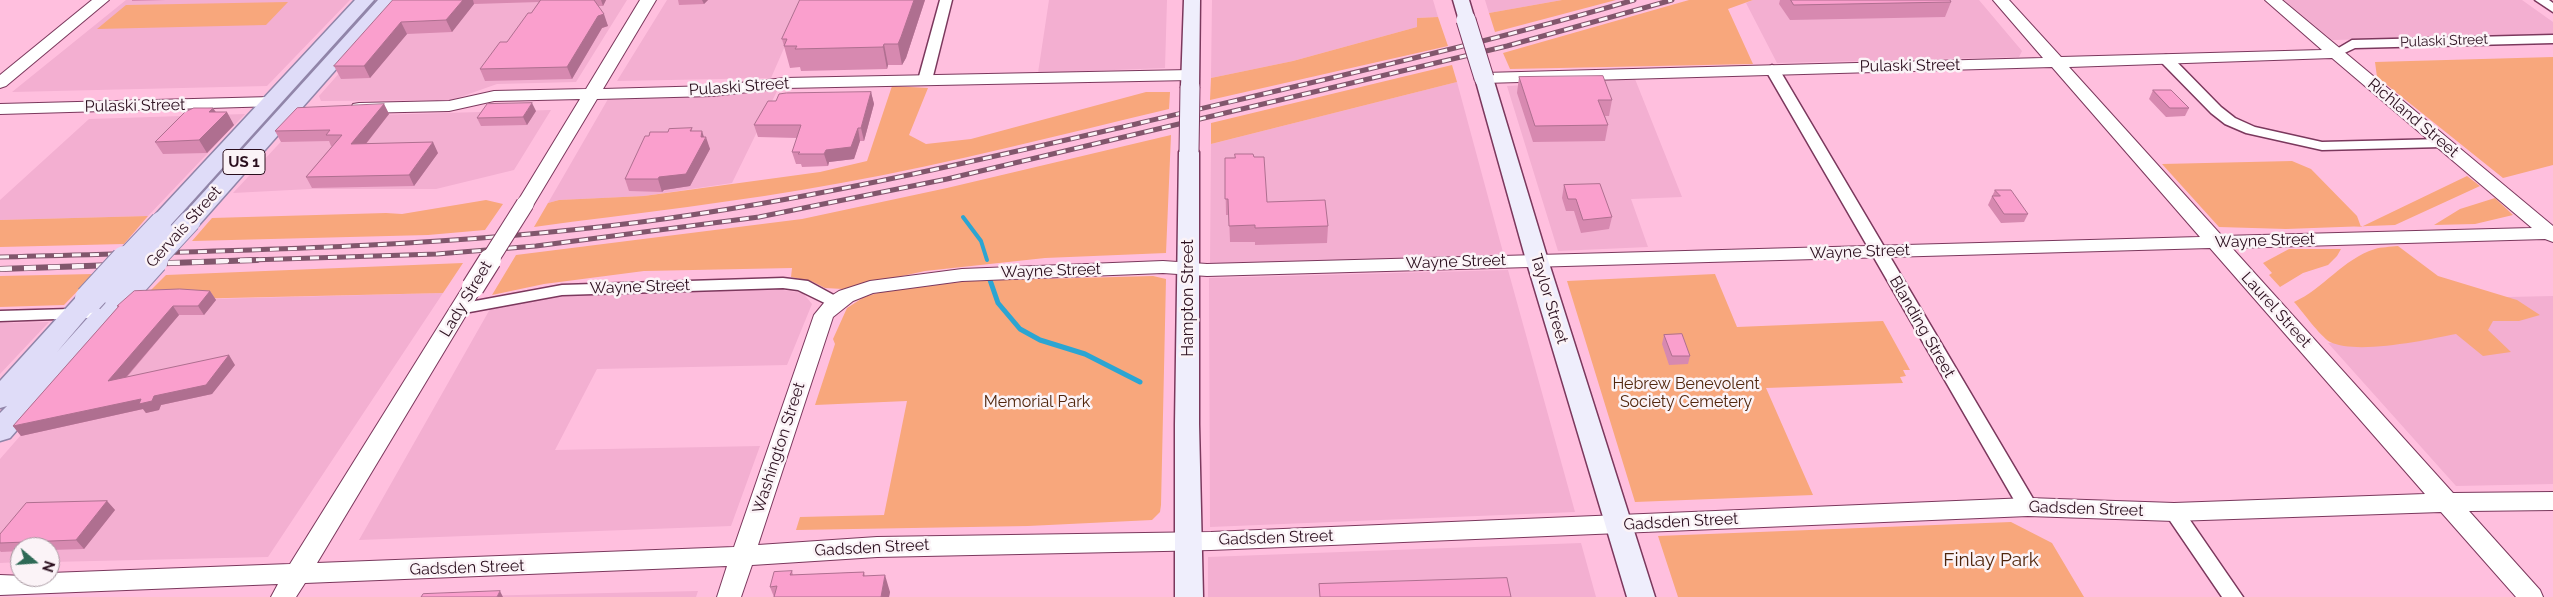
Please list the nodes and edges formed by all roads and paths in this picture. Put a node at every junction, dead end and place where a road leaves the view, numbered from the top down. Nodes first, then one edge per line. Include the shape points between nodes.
1 (101, 0) edge
2 (365, 0) edge
3 (388, 0) edge
4 (648, 0) edge
5 (946, 0) edge
6 (1192, 0) edge
7 (1461, 0) edge
8 (2001, 0) edge
9 (2273, 0) edge
10 (2541, 0) edge
11 (2553, 8) edge
12 (2553, 39) edge
13 (2553, 49) edge
14 (2336, 53) junction
15 (2166, 59) junction
16 (2055, 63) junction
17 (1772, 69) junction
18 (1484, 78) junction
19 (925, 80) junction
20 (1190, 81) junction
21 (0, 83) edge
22 (591, 94) junction
23 (289, 107) junction
24 (0, 109) edge
25 (346, 109) edge
26 (2442, 143) junction
27 (2552, 234) edge
28 (2215, 242) junction
29 (1878, 251) junction
30 (1537, 260) junction
31 (1188, 270) junction
32 (835, 303) junction
33 (97, 306) junction
34 (459, 310) junction
35 (0, 316) edge
36 (0, 398) edge
37 (0, 431) edge
38 (2553, 501) edge
39 (2446, 502) junction
40 (2028, 507) junction
41 (2174, 512) junction
42 (1619, 525) junction
43 (1188, 542) junction
44 (742, 556) junction
45 (297, 574) junction
46 (0, 585) edge
47 (283, 597) edge
48 (730, 597) edge
49 (1189, 597) edge
50 (1640, 597) edge
51 (2233, 597) edge
52 (2531, 597) edge

1 - 21 street
2 - 23 main road, Gervais Street
3 - 23 main road, Gervais Street / US 1
4 - 22 street, Lady Street
5 - 19 street
6 - 20 main road, Hampton Street
7 - 18 main road, Taylor Street, bridge
8 - 16 street, Laurel Street
9 - 14 street, Richland Street
10 - 11 street
12 - 14 street, Pulaski Street via 2352,44
13 - 14 street, Pulaski Street
14 - 15 street, Pulaski Street
14 - 26 street, Richland Street
15 - 16 street, Pulaski Street
15 - 26 street via 2223,116 2251,130 2322,146
16 - 17 street, Pulaski Street
16 - 28 street, Laurel Street
17 - 18 street, Pulaski Street
17 - 29 street, Blanding Street
18 - 30 main road, Taylor Street
19 - 20 street, Pulaski Street
19 - 22 street, Pulaski Street via 785,83 712,91
20 - 31 main road, Hampton Street, bridge
22 - 25 street, Pulaski Street via 494,96 449,106
22 - 34 street, Lady Street, bridge
23 - 24 street, Pulaski Street
23 - 33 main road, Gervais Street / US 1, bridge via 190,221
23 - 33 main road, Gervais Street, bridge via 160,222
26 - 27 street, Richland Street
27 - 28 street, Wayne Street
28 - 29 street, Wayne Street
28 - 39 street, Laurel Street
29 - 30 street, Wayne Street
29 - 40 street, Blanding Street
30 - 31 street, Wayne Street
30 - 42 main road, Taylor Street
31 - 32 street, Wayne Street via 1163,267 971,275 870,287
31 - 43 main road, Hampton Street
32 - 34 street, Wayne Street via 802,285 783,282 562,290
32 - 44 street, Washington Street via 824,315
33 - 35 street
33 - 36 main road, Gervais Street
33 - 37 main road, Gervais Street
34 - 45 street, Lady Street
38 - 39 street, Gadsden Street
39 - 41 street, Gadsden Street
39 - 52 street, Laurel Street
40 - 41 street, Gadsden Street
40 - 42 street, Gadsden Street
41 - 51 street
42 - 43 street, Gadsden Street
42 - 50 main road, Taylor Street
43 - 44 street, Gadsden Street via 930,545
43 - 49 main road, Hampton Street
44 - 45 street, Gadsden Street
44 - 48 street, Washington Street
45 - 46 street, Gadsden Street
45 - 47 street, Lady Street

